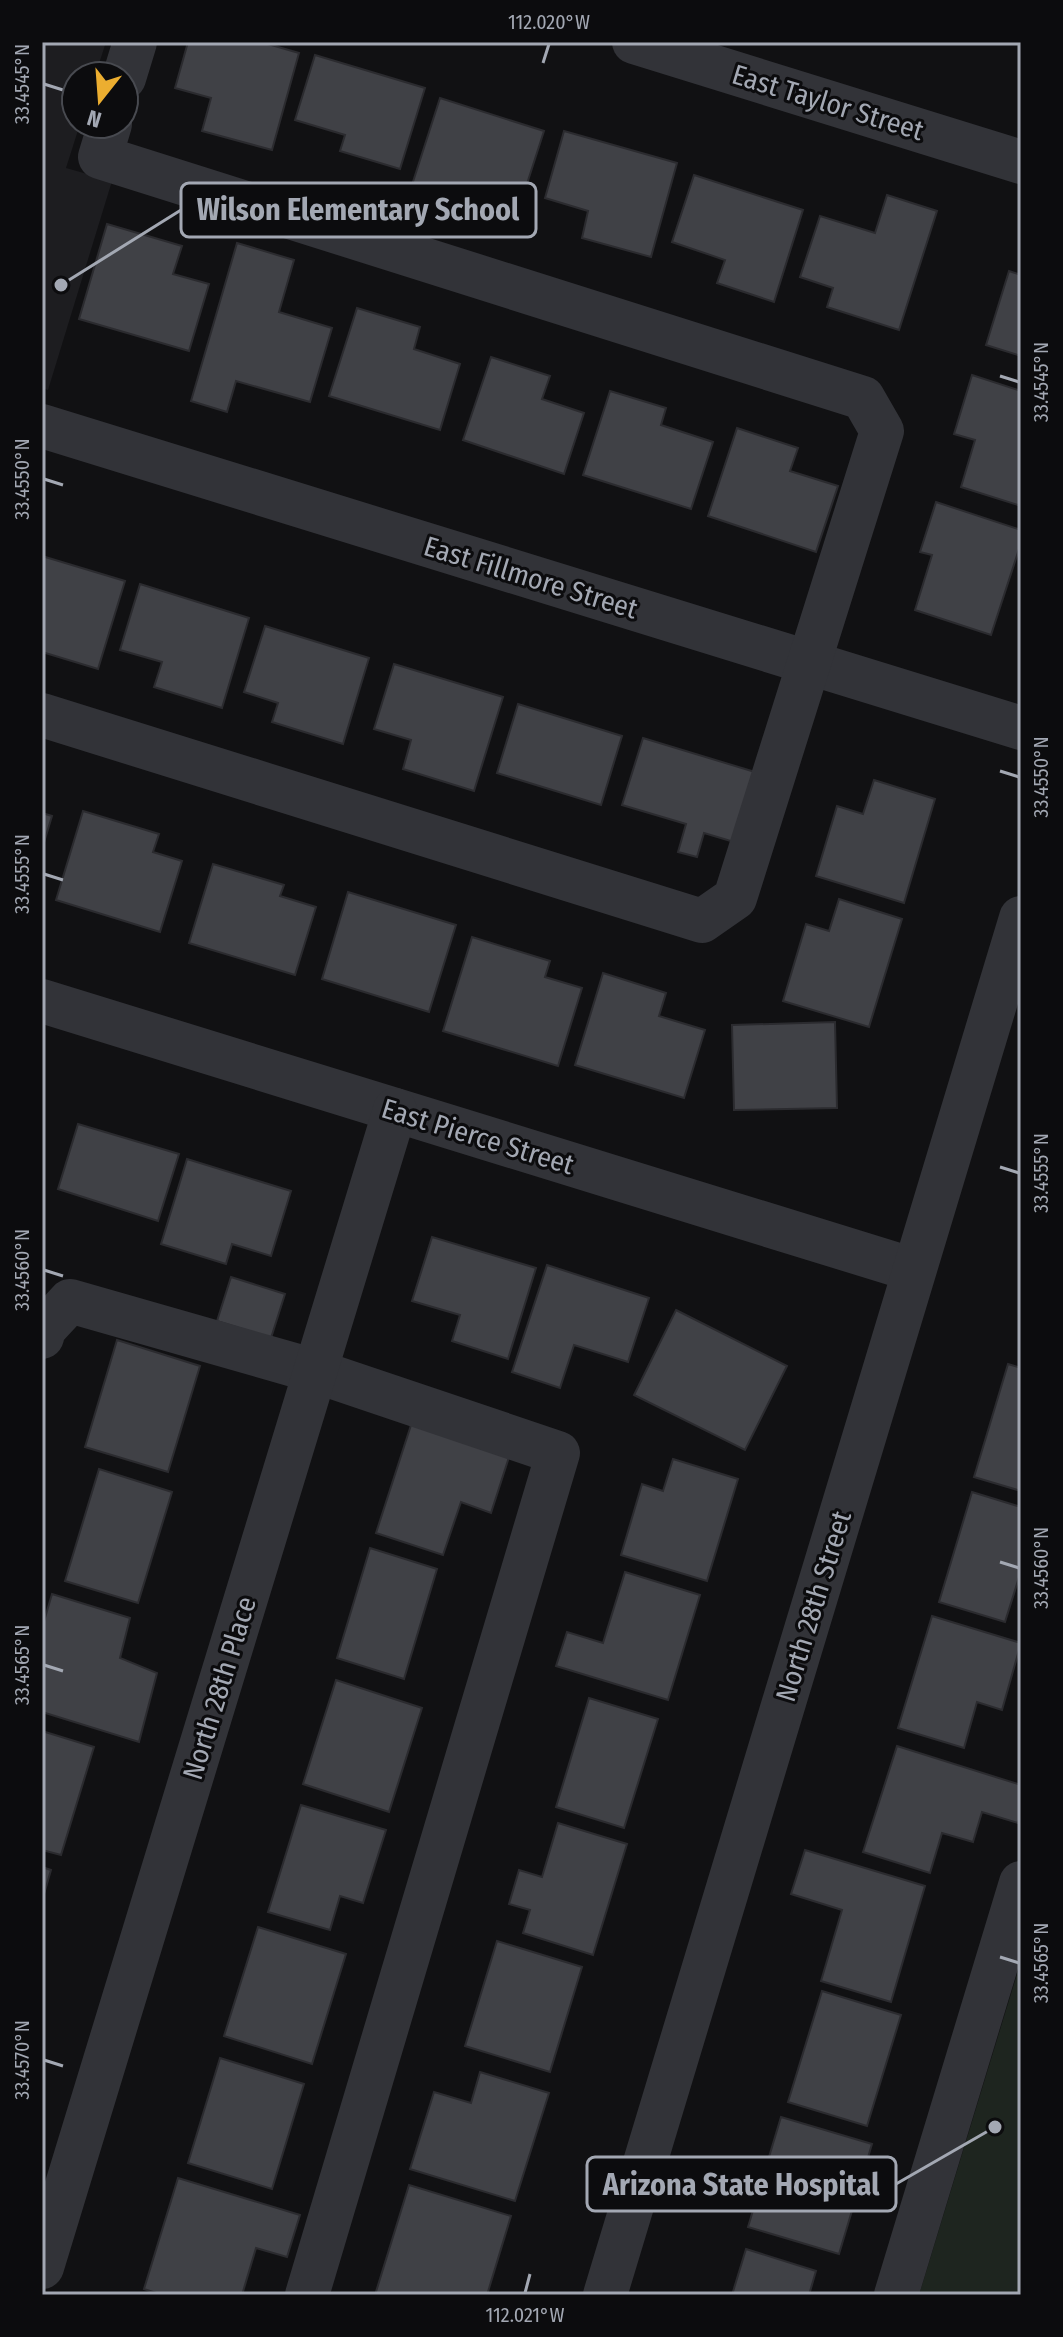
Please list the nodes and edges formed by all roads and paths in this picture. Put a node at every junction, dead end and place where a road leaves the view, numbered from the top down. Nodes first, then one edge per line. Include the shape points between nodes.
1 (634, 42) edge
2 (105, 140) edge
3 (1021, 162) edge
4 (42, 426) edge
5 (809, 662) junction
6 (42, 715) edge
7 (1021, 728) edge
8 (1021, 918) edge
9 (42, 1001) edge
10 (395, 1110) junction
11 (914, 1270) junction
12 (42, 1337) edge
13 (315, 1371) junction
14 (1021, 1883) edge
15 (42, 2267) edge
16 (307, 2295) edge
17 (605, 2295) edge
18 (896, 2295) edge

1 - 3 street, East Taylor Street
2 - 5 street via 100,157 863,398 882,431
4 - 5 street, East Fillmore Street
5 - 6 street via 735,898 702,921
5 - 7 street, East Fillmore Street
8 - 11 street, North 28th Street
9 - 10 street, East Pierce Street
10 - 11 street, East Pierce Street
10 - 13 street, North 28th Place
11 - 17 street, North 28th Street
12 - 13 street via 70,1301
13 - 15 street, North 28th Place
13 - 16 street via 558,1453
14 - 18 street

